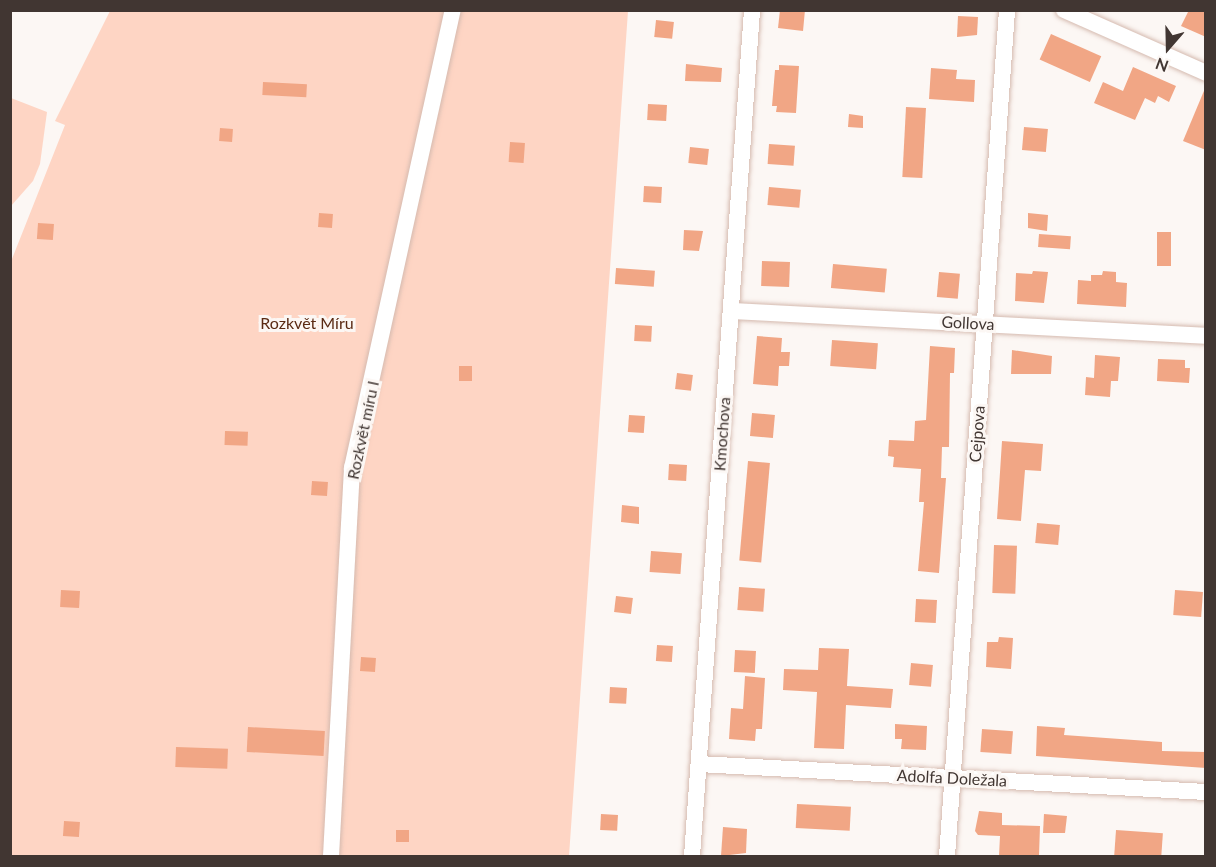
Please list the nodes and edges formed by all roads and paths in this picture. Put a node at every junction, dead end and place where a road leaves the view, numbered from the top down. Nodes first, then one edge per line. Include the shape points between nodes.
1 (453, 10) edge
2 (752, 10) edge
3 (1006, 10) edge
4 (1064, 10) edge
5 (1206, 74) edge
6 (731, 311) junction
7 (984, 324) junction
8 (1206, 336) edge
9 (699, 764) junction
10 (952, 778) junction
11 (1206, 792) edge
12 (331, 856) edge
13 (692, 856) edge
14 (946, 856) edge

1 - 12 street, Rozkvět míru I via 352,468
2 - 6 street, Kmochova
3 - 7 street, Cejpova
4 - 5 street
6 - 7 street, Gollova
6 - 9 street, Kmochova
7 - 8 street, Gollova
7 - 10 street, Cejpova
9 - 10 street, Adolfa Doležala
9 - 13 street, Kmochova
10 - 11 street, Adolfa Doležala
10 - 14 street, Cejpova

